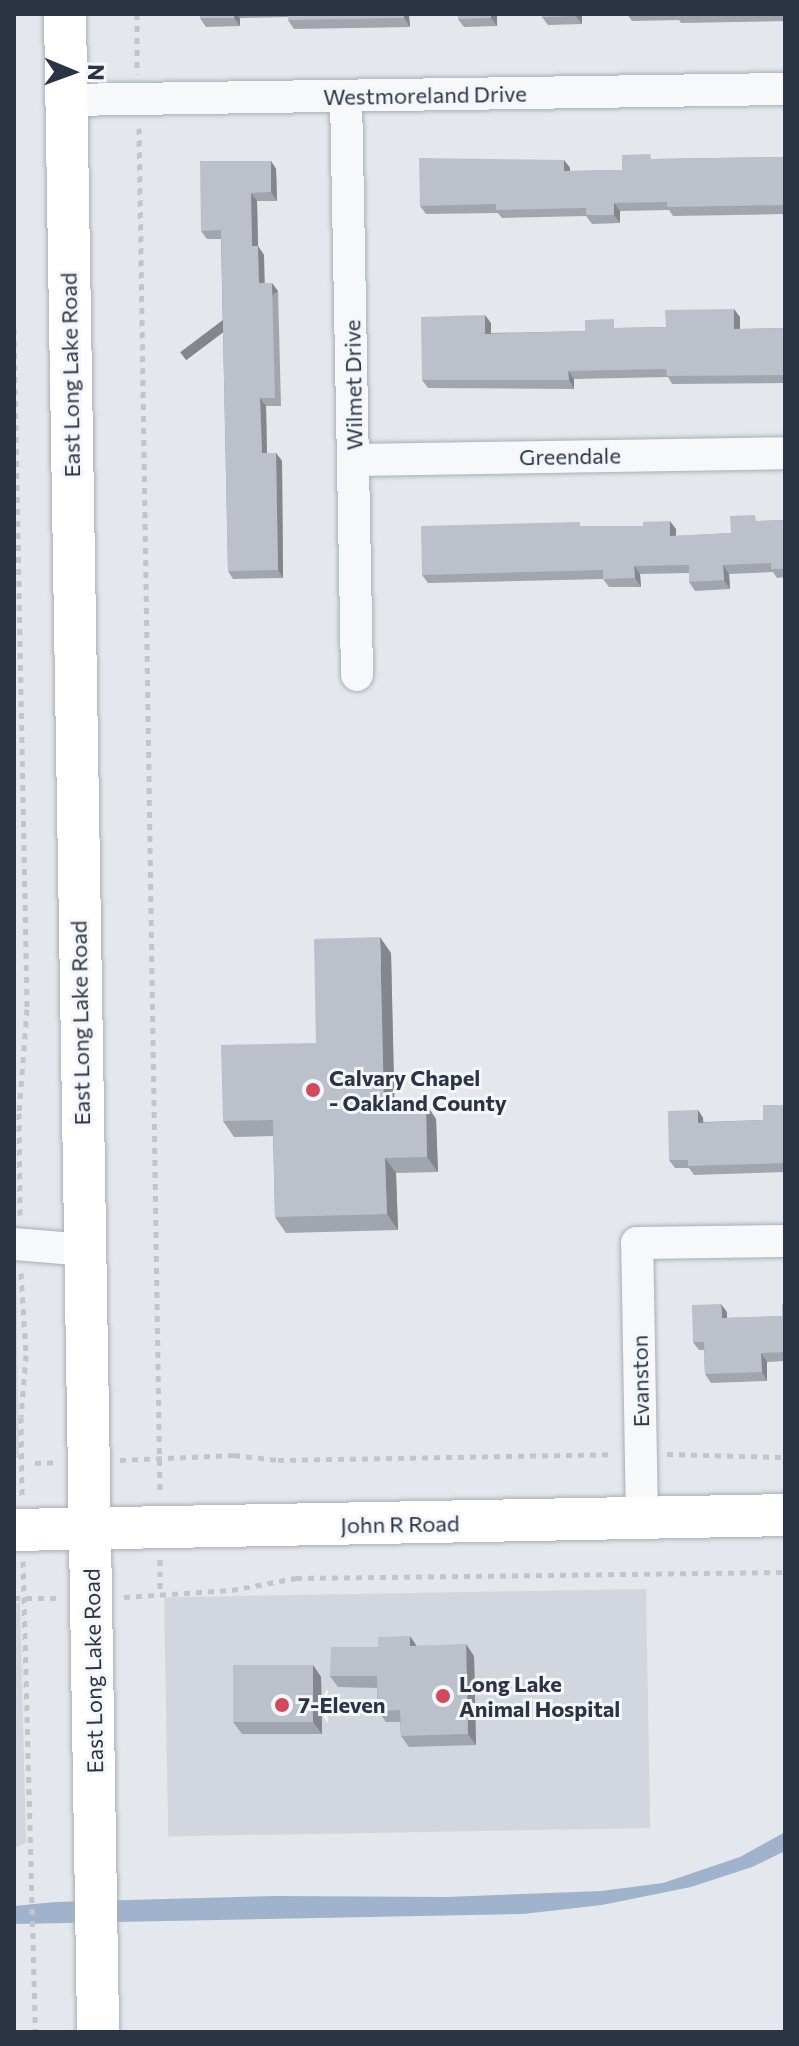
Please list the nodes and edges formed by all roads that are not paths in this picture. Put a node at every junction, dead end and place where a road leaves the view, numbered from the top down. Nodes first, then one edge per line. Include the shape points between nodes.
1 (65, 14) edge
2 (785, 89) edge
3 (346, 96) junction
4 (66, 100) junction
5 (785, 453) edge
6 (355, 460) junction
7 (357, 675) dead end
8 (18, 1241) edge
9 (785, 1241) edge
10 (85, 1250) junction
11 (785, 1515) edge
12 (642, 1520) junction
13 (91, 1529) junction
14 (14, 1530) edge
15 (98, 2032) edge

1 - 4 main road, East Long Lake Road
2 - 3 street, Westmoreland Drive
3 - 4 street, Westmoreland Drive
3 - 6 street, Wilmet Drive
4 - 10 main road, East Long Lake Road
5 - 6 street, Greendale
6 - 7 street, Wilmet Drive
8 - 10 street
9 - 12 street, Evanston via 637,1243
10 - 13 main road, East Long Lake Road
11 - 12 main road, John R Road
12 - 13 main road, John R Road
13 - 14 main road, John R Road
13 - 15 main road, East Long Lake Road

